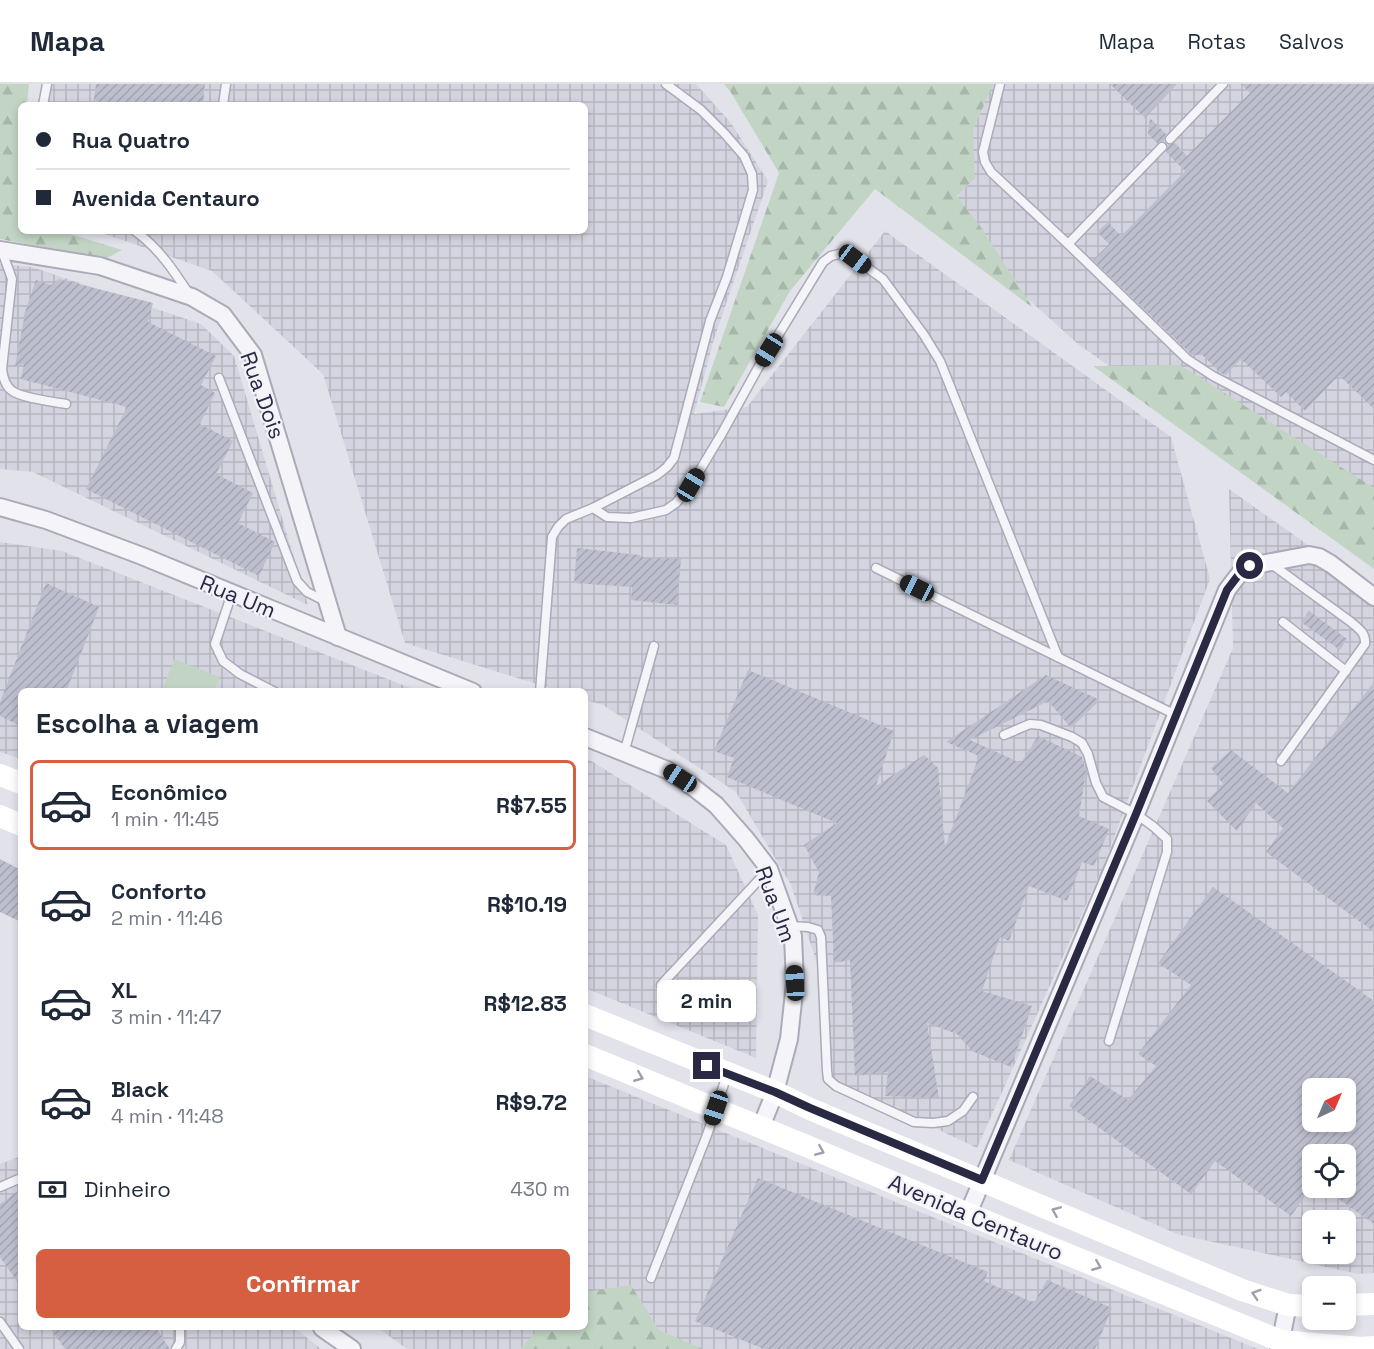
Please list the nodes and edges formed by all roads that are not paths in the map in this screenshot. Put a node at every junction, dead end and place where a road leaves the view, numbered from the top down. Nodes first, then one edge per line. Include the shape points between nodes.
1 (47, 84) edge
2 (226, 84) edge
3 (666, 84) edge
4 (1000, 84) edge
5 (1223, 84) edge
6 (44, 102) edge
7 (223, 102) edge
8 (1170, 139) dead end
9 (1162, 147) dead end
10 (139, 234) edge
11 (1068, 244) junction
12 (1, 250) edge
13 (192, 297) junction
14 (219, 378) dead end
15 (66, 404) dead end
16 (1374, 460) edge
17 (0, 507) edge
18 (593, 508) junction
19 (1270, 562) junction
20 (876, 568) dead end
21 (232, 593) junction
22 (1374, 597) edge
23 (328, 603) junction
24 (1283, 622) dead end
25 (338, 637) junction
26 (654, 646) dead end
27 (1058, 657) junction
28 (1346, 671) junction
29 (267, 688) edge
30 (463, 688) edge
31 (540, 688) edge
32 (1176, 715) junction
33 (1004, 735) dead end
34 (588, 738) edge
35 (624, 753) junction
36 (1281, 761) dead end
37 (0, 775) edge
38 (18, 782) edge
39 (1136, 814) junction
40 (0, 816) edge
41 (18, 824) edge
42 (769, 869) junction
43 (789, 926) junction
44 (662, 985) dead end
45 (588, 1016) edge
46 (1109, 1041) dead end
47 (588, 1056) edge
48 (728, 1074) junction
49 (775, 1092) junction
50 (973, 1097) dead end
51 (716, 1108) junction
52 (761, 1128) junction
53 (18, 1179) edge
54 (982, 1180) junction
55 (0, 1187) edge
56 (968, 1214) junction
57 (651, 1278) dead end
58 (1374, 1304) edge
59 (1288, 1305) junction
60 (1356, 1305) edge
61 (1302, 1306) edge
62 (0, 1322) edge
63 (180, 1330) edge
64 (325, 1330) edge
65 (1280, 1345) edge
66 (1374, 1347) edge
67 (19, 1349) edge
68 (176, 1349) edge
69 (352, 1349) edge

1 - 6 lane
2 - 7 lane
3 - 18 lane via 701,110 744,156 752,174 753,190 710,321 674,458 657,475
4 - 11 lane via 983,152 985,162
5 - 8 lane
9 - 11 lane
10 - 13 lane via 170,265
11 - 16 lane via 1187,359
12 - 13 street, Rua Dois via 100,266
12 - 15 lane via 12,279 2,369 4,382 12,392
13 - 23 street, Rua Dois via 223,315 254,355
14 - 23 lane via 297,581
17 - 21 street, Rua Um via 46,520
18 - 27 lane via 607,517 631,518 666,510 676,503 691,485 823,262 843,253 883,279 940,361
18 - 31 lane via 566,519 552,537
19 - 22 street via 1309,555 1319,557
19 - 28 lane via 1364,633 1365,644
19 - 32 street via 1250,566 1227,590
20 - 27 lane
21 - 25 street, Rua Um
21 - 29 lane via 215,644 223,661
23 - 25 street, Rua Dois
24 - 28 lane
25 - 30 street, Rua Um
26 - 35 lane
27 - 32 lane
28 - 36 lane
32 - 39 street
33 - 39 lane via 1030,724 1072,737 1082,743 1088,754 1103,797
34 - 35 street, Rua Um
35 - 42 street, Rua Um via 667,770 716,805
37 - 38 street
39 - 46 lane via 1167,839 1167,852
39 - 54 street
40 - 41 street
42 - 43 street, Rua Um
42 - 44 lane
43 - 49 street, Rua Um via 795,983 789,1039
43 - 50 lane via 818,930 821,937 828,1079 914,1122 948,1121 963,1111
45 - 48 street, Avenida Centauro
47 -> 51 street, Avenida Centauro
48 - 49 street, Avenida Centauro
48 - 51 lane
49 - 52 street, Rua Um
49 - 54 street, Avenida Centauro
51 - 52 street, Avenida Centauro
51 - 57 lane
52 -> 56 street, Avenida Centauro
53 - 55 lane
54 - 56 street
59 -> 54 street, Avenida Centauro via 1242,1290
56 -> 65 street, Avenida Centauro
58 - 60 street
59 - 61 street, Avenida Centauro
59 - 65 street
62 - 67 lane
63 - 68 lane
64 - 69 street
65 - 66 street, Avenida Centauro

